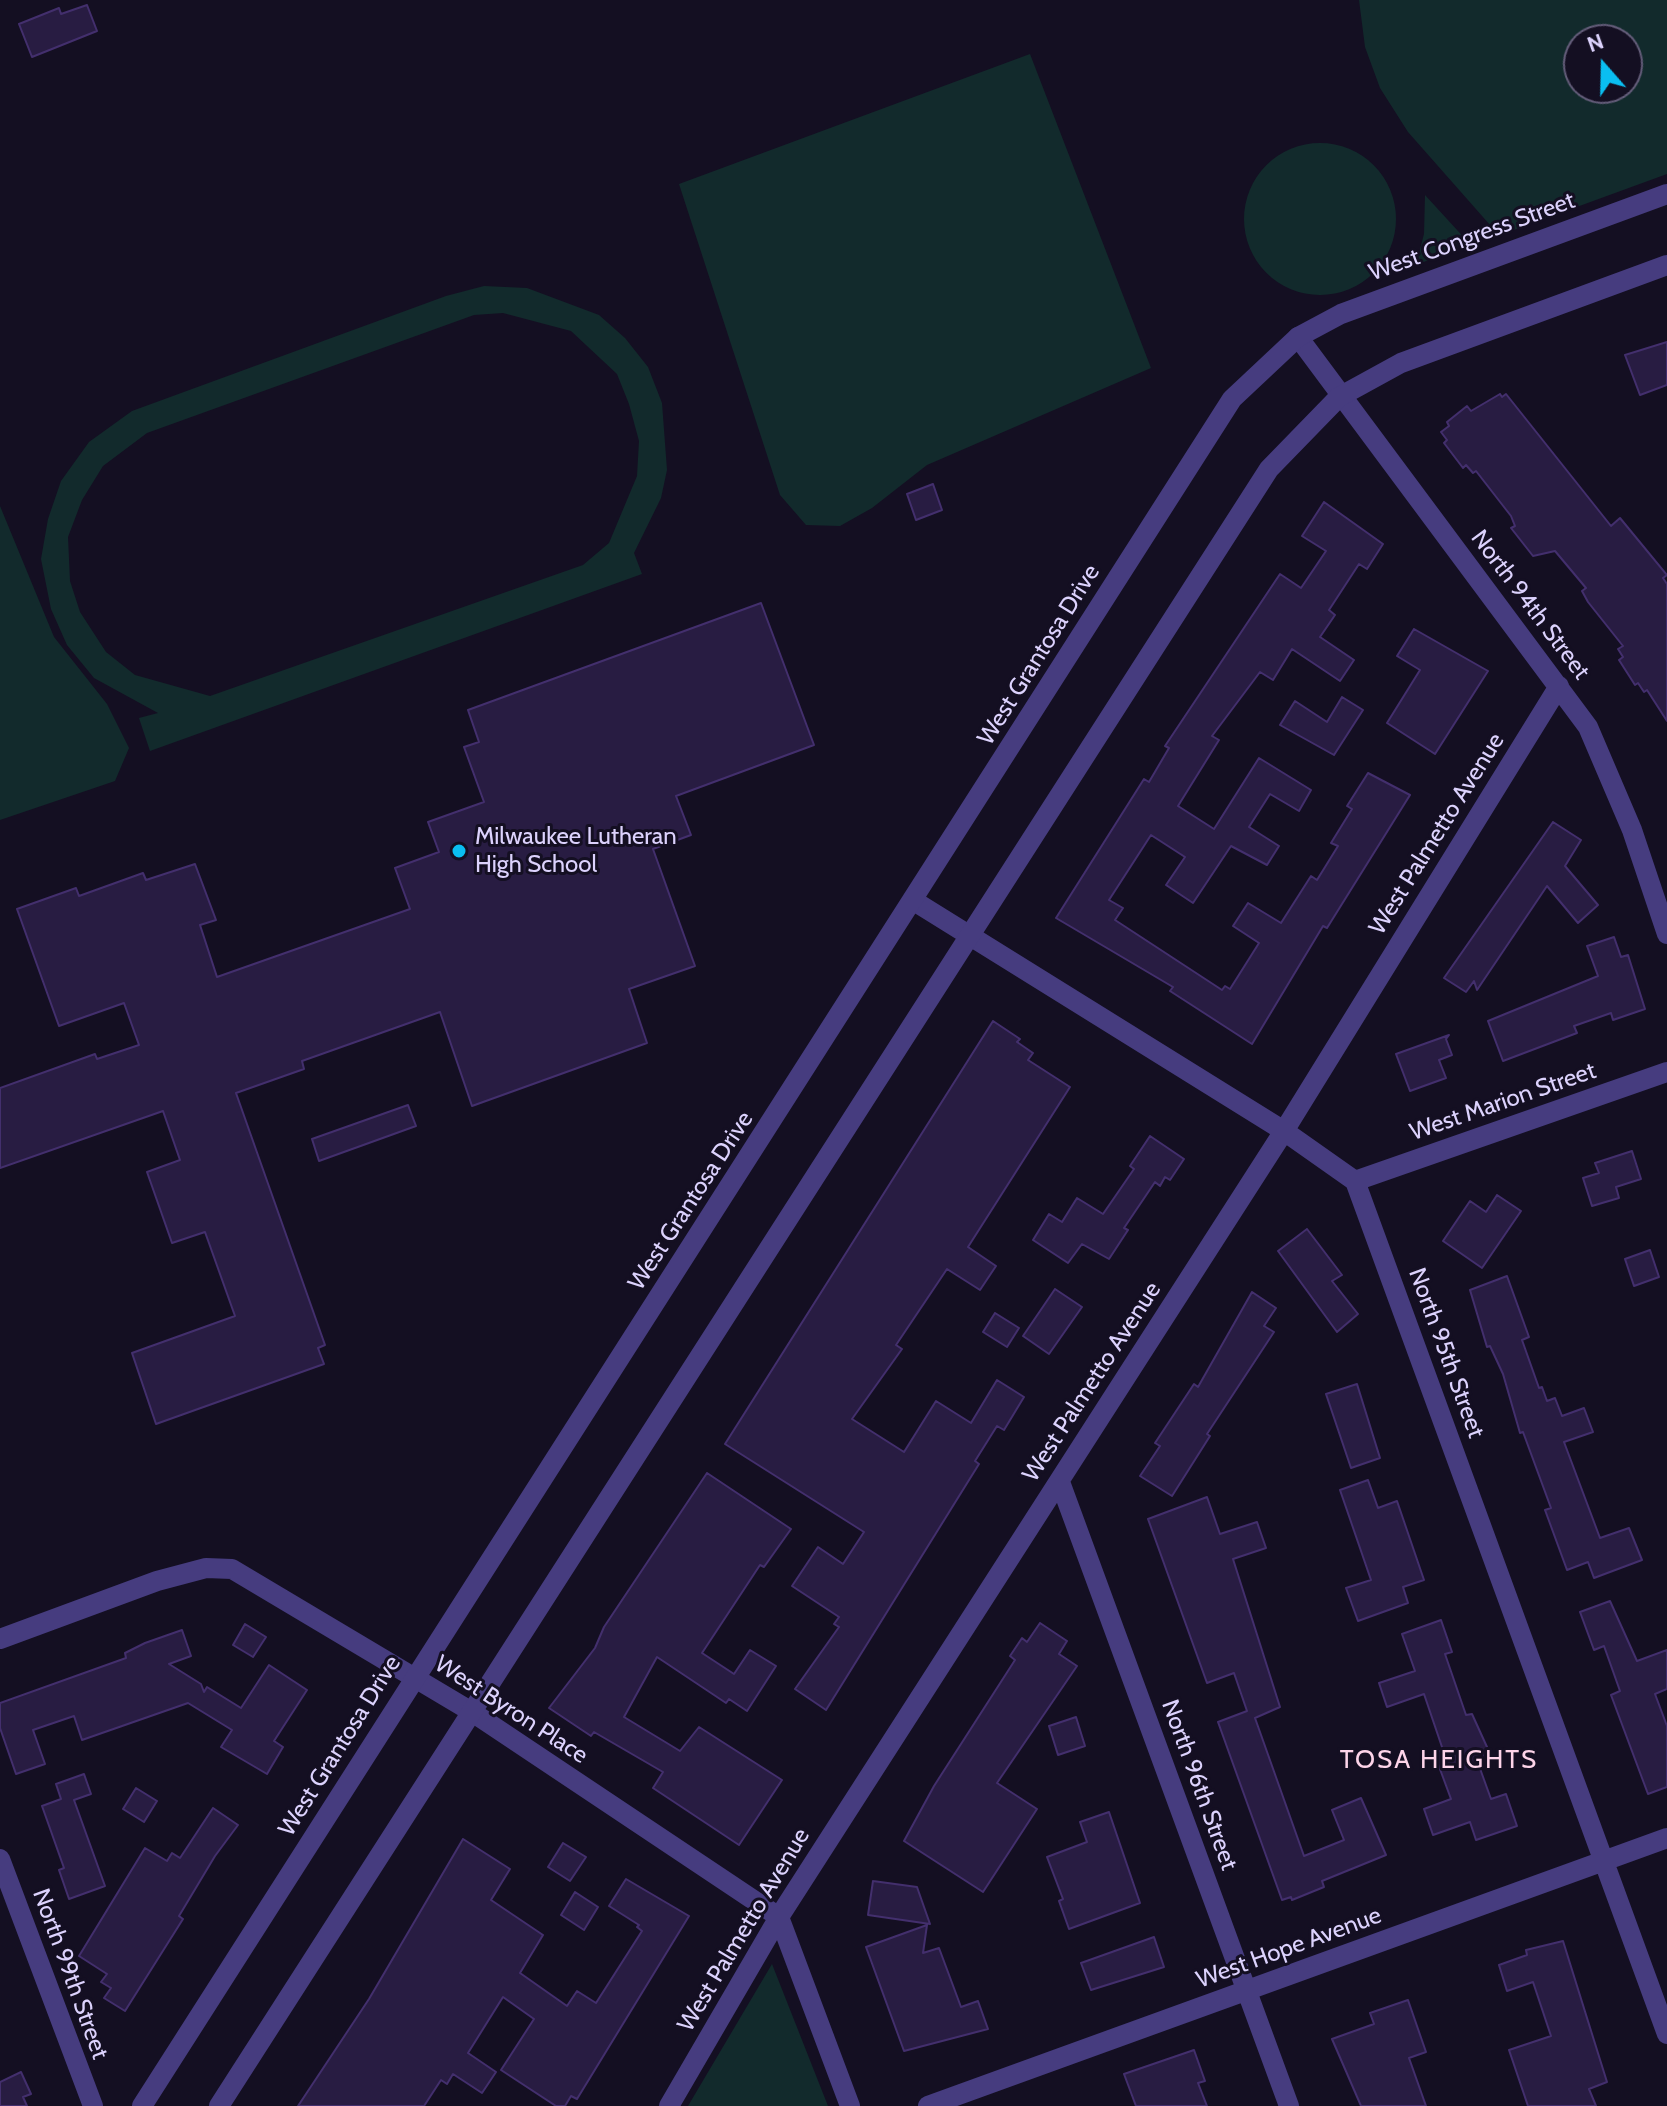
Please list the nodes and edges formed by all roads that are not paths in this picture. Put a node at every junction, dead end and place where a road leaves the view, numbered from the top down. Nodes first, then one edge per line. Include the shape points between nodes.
1 (1667, 194) edge
2 (1667, 265) edge
3 (1298, 337) junction
4 (1339, 397) junction
5 (1559, 686) junction
6 (914, 901) junction
7 (1667, 934) edge
8 (970, 937) junction
9 (1667, 1072) edge
10 (1284, 1131) junction
11 (1355, 1181) junction
12 (1060, 1482) junction
13 (0, 1639) edge
14 (414, 1678) junction
15 (472, 1712) junction
16 (1667, 1838) edge
17 (0, 1859) edge
18 (1605, 1861) junction
19 (779, 1917) junction
20 (1247, 1991) junction
21 (1667, 2034) edge
22 (93, 2106) edge
23 (142, 2106) edge
24 (219, 2106) edge
25 (669, 2106) edge
26 (850, 2106) edge
27 (928, 2106) edge
28 (1289, 2106) edge

1 - 3 street, West Congress Street via 1382,296
2 - 4 street via 1401,363
3 - 4 street, North 94th Street
3 - 6 street, West Grantosa Drive via 1232,399
4 - 5 street, North 94th Street
4 - 8 street via 1269,469
5 - 7 street, North 94th Street via 1588,727 1632,830
5 - 10 street, West Palmetto Avenue
6 - 8 street
6 - 14 street, West Grantosa Drive
8 - 10 street
8 - 15 street
9 - 11 street, West Marion Street
10 - 11 street
10 - 12 street, West Palmetto Avenue
11 - 18 street, North 95th Street
12 - 19 street, West Palmetto Avenue
12 - 20 street, North 96th Street
13 - 14 street, West Byron Place via 157,1581 206,1568 232,1569
14 - 15 street, West Byron Place
14 - 23 street, West Grantosa Drive
15 - 19 street, West Byron Place
15 - 24 street
16 - 18 street, West Hope Avenue
17 - 22 street, North 99th Street
18 - 20 street, West Hope Avenue
18 - 21 street, North 95th Street
19 - 25 street, West Palmetto Avenue
19 - 26 street
20 - 27 street, West Hope Avenue
20 - 28 street, North 96th Street

